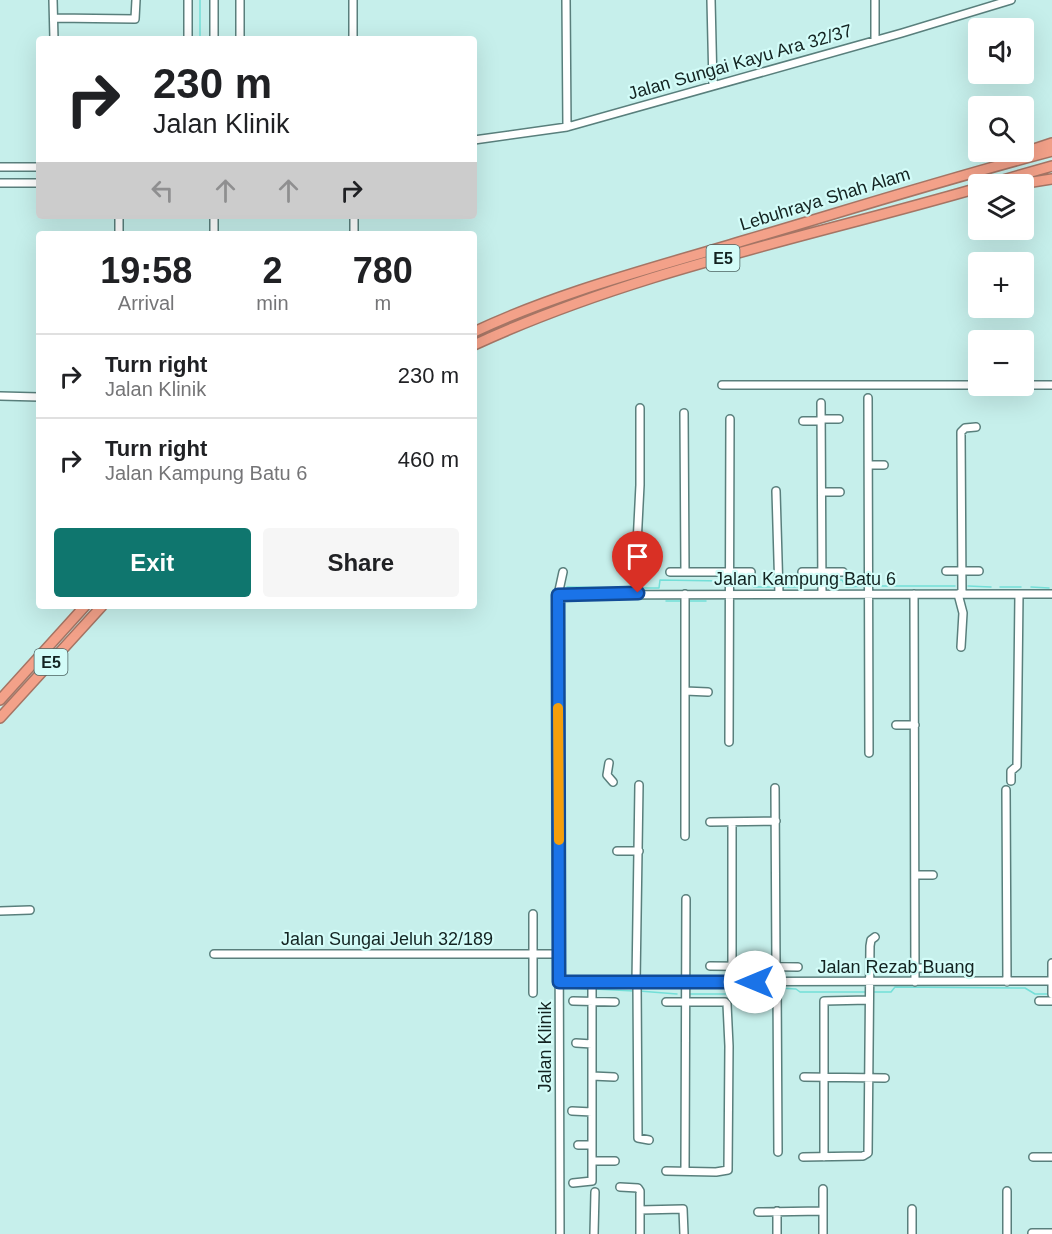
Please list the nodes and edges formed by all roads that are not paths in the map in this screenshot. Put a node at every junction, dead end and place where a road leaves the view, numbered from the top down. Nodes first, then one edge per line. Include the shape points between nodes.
1 (53, 0) edge
2 (136, 0) edge
3 (188, 0) edge
4 (214, 0) edge
5 (240, 0) edge
6 (353, 0) edge
7 (566, 0) edge
8 (711, 0) edge
9 (875, 0) edge
10 (1011, 0) edge
11 (54, 18) junction
12 (54, 36) edge
13 (188, 36) edge
14 (214, 36) edge
15 (240, 36) edge
16 (353, 36) edge
17 (875, 40) junction
18 (713, 85) junction
19 (567, 127) junction
20 (477, 141) edge
21 (1052, 143) edge
22 (1052, 151) edge
23 (1052, 166) edge
24 (0, 167) edge
25 (36, 168) edge
26 (1024, 174) edge
27 (952, 177) junction
28 (1052, 179) edge
29 (1034, 182) edge
30 (0, 183) edge
31 (36, 183) edge
32 (968, 192) edge
33 (477, 331) edge
34 (477, 344) edge
35 (722, 385) dead end
36 (968, 385) edge
37 (1034, 385) edge
38 (1052, 385) edge
39 (0, 396) edge
40 (36, 397) edge
41 (868, 398) dead end
42 (821, 403) dead end
43 (640, 408) dead end
44 (684, 412) dead end
45 (730, 419) dead end
46 (839, 419) dead end
47 (821, 420) junction
48 (803, 421) dead end
49 (976, 427) dead end
50 (869, 465) junction
51 (884, 465) dead end
52 (776, 491) dead end
53 (822, 492) junction
54 (840, 492) dead end
55 (946, 571) dead end
56 (962, 571) junction
57 (979, 571) dead end
58 (563, 572) dead end
59 (670, 572) dead end
60 (685, 572) junction
61 (751, 572) dead end
62 (802, 572) dead end
63 (843, 572) dead end
64 (731, 573) junction
65 (822, 583) junction
66 (868, 590) junction
67 (638, 593) junction
68 (779, 594) junction
69 (914, 594) junction
70 (960, 594) junction
71 (1019, 594) junction
72 (1052, 594) edge
73 (558, 595) junction
74 (730, 595) junction
75 (685, 598) junction
76 (83, 609) edge
77 (99, 609) edge
78 (961, 647) dead end
79 (685, 691) junction
80 (708, 692) dead end
81 (0, 700) edge
82 (0, 718) edge
83 (896, 725) dead end
84 (915, 725) junction
85 (729, 742) dead end
86 (869, 753) dead end
87 (609, 763) dead end
88 (1011, 781) dead end
89 (613, 782) dead end
90 (639, 785) dead end
91 (776, 788) dead end
92 (1006, 790) dead end
93 (776, 821) junction
94 (710, 822) dead end
95 (732, 822) junction
96 (685, 836) dead end
97 (639, 850) junction
98 (617, 851) dead end
99 (915, 875) junction
100 (933, 875) dead end
101 (686, 899) dead end
102 (30, 910) dead end
103 (0, 911) edge
104 (533, 914) dead end
105 (875, 937) dead end
106 (214, 954) dead end
107 (533, 954) junction
108 (559, 954) junction
109 (1052, 963) edge
110 (710, 966) dead end
111 (732, 967) junction
112 (776, 967) junction
113 (798, 967) dead end
114 (915, 968) junction
115 (933, 968) dead end
116 (559, 982) junction
117 (684, 982) junction
118 (732, 982) junction
119 (915, 982) junction
120 (1007, 982) junction
121 (637, 986) junction
122 (1052, 987) edge
123 (777, 988) junction
124 (593, 992) junction
125 (869, 992) junction
126 (532, 993) dead end
127 (573, 1001) dead end
128 (1039, 1001) dead end
129 (1052, 1001) edge
130 (615, 1002) dead end
131 (666, 1002) dead end
132 (685, 1002) junction
133 (576, 1043) dead end
134 (592, 1044) junction
135 (592, 1076) junction
136 (614, 1077) dead end
137 (804, 1077) dead end
138 (824, 1078) junction
139 (868, 1078) junction
140 (885, 1078) dead end
141 (572, 1111) dead end
142 (592, 1112) junction
143 (649, 1140) dead end
144 (578, 1145) dead end
145 (592, 1145) junction
146 (778, 1152) dead end
147 (803, 1157) dead end
148 (824, 1157) junction
149 (1033, 1157) dead end
150 (1052, 1157) edge
151 (592, 1161) junction
152 (615, 1161) dead end
153 (666, 1171) dead end
154 (685, 1171) junction
155 (573, 1183) dead end
156 (620, 1187) dead end
157 (823, 1188) dead end
158 (1007, 1191) dead end
159 (595, 1192) dead end
160 (912, 1209) dead end
161 (640, 1210) junction
162 (823, 1211) junction
163 (758, 1212) dead end
164 (777, 1212) junction
165 (1032, 1233) edge
166 (1052, 1233) edge
167 (560, 1234) edge
168 (594, 1234) edge
169 (640, 1234) edge
170 (684, 1234) edge
171 (777, 1234) edge
172 (823, 1234) edge
173 (912, 1234) edge
174 (1007, 1234) edge

1 - 11 street
2 - 11 street via 135,19
3 - 13 street
4 - 14 street
5 - 15 street
6 - 16 street
7 - 19 street
8 - 18 street
9 - 17 street
10 - 17 street, Jalan Sungai Kayu Ara 32/37
11 - 12 street
17 - 18 street, Jalan Sungai Kayu Ara 32/37
18 - 19 street, Jalan Sungai Kayu Ara 32/37
19 - 20 street, Jalan Sungai Kayu Ara 32/37
21 - 27 highway
22 - 27 highway, Lebuhraya Shah Alam / E5
23 - 26 highway
24 - 25 street
27 - 33 highway, Lebuhraya Shah Alam / E5 via 583,288
28 - 29 highway
30 - 31 street
32 - 34 highway, Lebuhraya Shah Alam / E5 via 641,281
35 - 36 street
37 - 38 street
39 - 40 street
41 - 50 street
42 - 47 street
43 - 67 street
44 - 60 street
45 - 64 street
46 - 47 street
47 - 48 street
47 - 53 street
49 - 56 street via 961,432
50 - 51 street
50 - 66 street
52 - 68 street
53 - 54 street
53 - 65 street
55 - 56 street
56 - 57 street
56 - 70 street
58 - 73 street, Jalan Klinik
59 - 60 street
60 - 64 street
61 - 64 street
62 - 65 street
63 - 65 street
64 - 74 street
65 - 66 street, Jalan Kampung Batu 6
65 - 68 street, Jalan Kampung Batu 6
66 - 69 street, Jalan Kampung Batu 6
66 - 86 street
67 - 73 street, Jalan Kampung Batu 6
67 - 75 street, Jalan Kampung Batu 6
68 - 74 street, Jalan Kampung Batu 6
69 - 70 street, Jalan Kampung Batu 6
69 - 84 street
70 - 71 street, Jalan Kampung Batu 6
70 - 78 street
71 - 72 street, Jalan Kampung Batu 6
71 - 88 street via 1017,766 1011,771
73 - 108 street, Jalan Klinik
74 - 75 street, Jalan Kampung Batu 6
74 - 85 street
75 - 79 street
76 - 81 highway, E5
77 - 82 highway, E5
79 - 80 street
79 - 96 street
83 - 84 street
84 - 99 street
87 - 89 street via 607,775
90 - 97 street
91 - 93 street
92 - 120 street
93 - 95 street
93 - 112 street
94 - 95 street
95 - 111 street
97 - 98 street
97 - 121 street
99 - 100 street
99 - 114 street
101 - 117 street
102 - 103 street
104 - 107 street
105 - 125 street via 870,946
106 - 107 street, Jalan Sungai Jeluh 32/189
107 - 108 street, Jalan Sungai Jeluh 32/189
107 - 126 street
108 - 116 street, Jalan Klinik
109 - 122 street
110 - 111 street
111 - 112 street
111 - 118 street
112 - 113 street
114 - 115 street
114 - 119 street
116 - 124 street, Jalan Rezab Buang
116 - 167 street, Jalan Klinik
117 - 118 street, Jalan Rezab Buang
117 - 121 street, Jalan Rezab Buang
117 - 132 street
118 - 123 street, Jalan Rezab Buang
119 - 120 street, Jalan Rezab Buang
119 - 125 street, Jalan Rezab Buang
120 - 122 street, Jalan Rezab Buang
121 - 124 street, Jalan Rezab Buang
121 - 143 street via 638,1138
123 - 125 street, Jalan Rezab Buang
123 - 146 street
124 - 127 street
124 - 130 street
124 - 134 street
125 - 138 street via 824,1001
125 - 139 street
128 - 129 street
131 - 132 street
132 - 154 street
132 - 154 street via 727,1004 729,1056 728,1170
133 - 134 street
134 - 135 street
135 - 136 street
135 - 142 street
137 - 138 street
138 - 139 street
138 - 148 street
139 - 140 street
139 - 148 street via 868,1153
141 - 142 street
142 - 145 street
144 - 145 street
145 - 151 street
147 - 148 street
149 - 150 street
151 - 152 street
151 - 155 street via 592,1181
153 - 154 street
156 - 161 street via 638,1188
157 - 162 street
158 - 174 street
159 - 168 street
160 - 173 street
161 - 169 street
161 - 170 street via 684,1209
162 - 164 street
162 - 172 street
163 - 164 street
164 - 171 street
165 - 166 street

